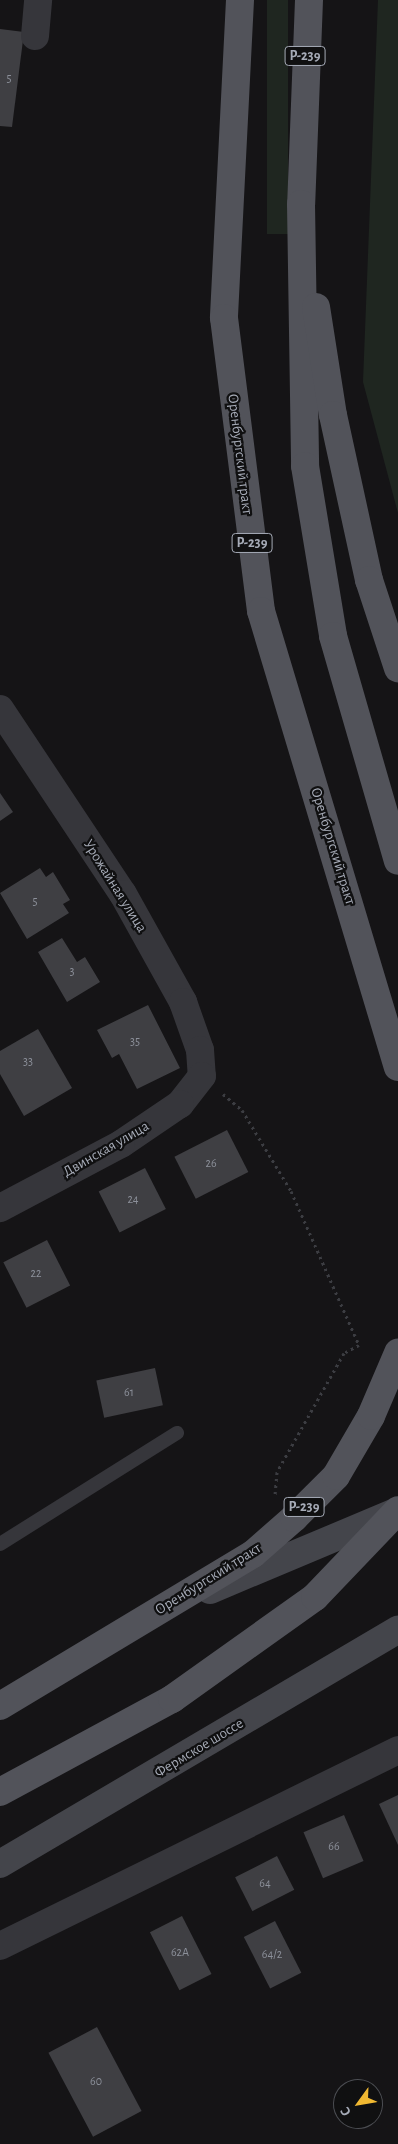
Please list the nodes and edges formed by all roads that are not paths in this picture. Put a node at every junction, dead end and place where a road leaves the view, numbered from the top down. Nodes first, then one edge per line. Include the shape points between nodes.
1 (38, 0) edge
2 (240, 0) edge
3 (309, 0) edge
4 (35, 36) dead end
5 (301, 204) junction
6 (398, 668) edge
7 (0, 709) edge
8 (398, 861) edge
9 (398, 1067) edge
10 (202, 1076) joint
11 (0, 1208) edge
12 (398, 1353) edge
13 (177, 1433) dead end
14 (398, 1511) edge
15 (0, 1544) edge
16 (156, 1612) junction
17 (398, 1630) edge
18 (0, 1706) edge
19 (398, 1750) edge
20 (0, 1792) edge
21 (0, 1864) edge
22 (0, 1946) edge

1 - 4 street
2 - 9 main road, Оренбургский тракт / Р-239 via 224,318 262,611
3 - 5 main road, Р-239
5 - 6 main road via 333,416 369,580
5 - 8 main road, Р-239 via 305,466 333,636
7 - 10 street, Урожайная улица via 123,894 183,1002 200,1050
10 - 11 street, Двинская улица via 180,1104 121,1144
12 - 16 main road, Оренбургский тракт / Р-239 via 371,1416 336,1476 253,1554
13 - 15 lane
14 - 16 main road
14 - 20 main road, bridge via 315,1597 172,1699
16 - 18 main road, Оренбургский тракт / Р-239
17 - 21 main road, Фермское шоссе
19 - 22 street

